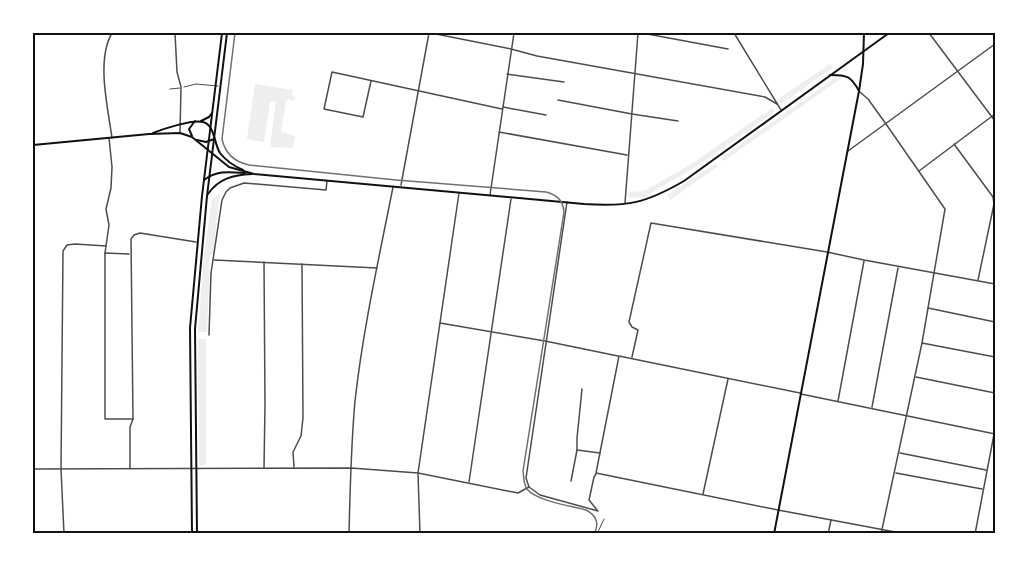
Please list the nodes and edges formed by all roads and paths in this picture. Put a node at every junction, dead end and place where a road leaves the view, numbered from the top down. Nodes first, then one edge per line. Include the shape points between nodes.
1 (112, 33) edge
2 (175, 33) edge
3 (222, 33) edge
4 (227, 33) edge
5 (430, 33) edge
6 (514, 33) edge
7 (640, 33) edge
8 (734, 33) edge
9 (864, 33) edge
10 (889, 33) edge
11 (929, 33) edge
12 (995, 44) edge
13 (511, 49) junction
14 (728, 49) dead end
15 (863, 51) junction
16 (957, 71) junction
17 (635, 73) junction
18 (507, 74) junction
19 (830, 75) junction
20 (371, 81) junction
21 (564, 82) dead end
22 (216, 85) junction
23 (181, 87) junction
24 (170, 88) dead end
25 (220, 89) junction
26 (859, 91) junction
27 (418, 92) junction
28 (558, 100) dead end
29 (777, 104) junction
30 (502, 108) junction
31 (213, 111) junction
32 (782, 111) junction
33 (632, 114) junction
34 (995, 114) edge
35 (546, 115) dead end
36 (992, 116) junction
37 (195, 121) junction
38 (201, 121) junction
39 (678, 121) dead end
40 (995, 121) edge
41 (886, 124) junction
42 (181, 125) junction
43 (211, 128) junction
44 (499, 132) junction
45 (180, 133) junction
46 (149, 134) junction
47 (192, 136) junction
48 (110, 138) junction
49 (214, 139) junction
50 (197, 140) junction
51 (209, 141) junction
52 (954, 144) junction
53 (33, 145) edge
54 (208, 150) junction
55 (846, 152) junction
56 (212, 154) junction
57 (628, 155) junction
58 (919, 171) junction
59 (254, 174) junction
60 (210, 176) junction
61 (204, 180) junction
62 (327, 180) junction
63 (393, 186) junction
64 (400, 187) junction
65 (459, 192) junction
66 (490, 195) junction
67 (207, 196) junction
68 (511, 197) junction
69 (567, 202) junction
70 (624, 205) junction
71 (197, 243) junction
72 (106, 246) junction
73 (827, 252) junction
74 (105, 253) junction
75 (130, 254) junction
76 (213, 260) junction
77 (864, 260) junction
78 (264, 262) junction
79 (302, 264) junction
80 (899, 267) junction
81 (377, 268) junction
82 (933, 273) junction
83 (978, 280) junction
84 (995, 284) edge
85 (927, 308) junction
86 (995, 322) edge
87 (439, 323) junction
88 (491, 332) junction
89 (209, 335) dead end
90 (545, 341) junction
91 (922, 343) junction
92 (619, 356) junction
93 (995, 357) edge
94 (632, 359) junction
95 (915, 377) junction
96 (728, 379) junction
97 (582, 388) dead end
98 (800, 393) junction
99 (995, 393) edge
100 (838, 401) junction
101 (872, 408) junction
102 (908, 415) junction
103 (133, 419) junction
104 (995, 429) edge
105 (995, 434) edge
106 (577, 450) junction
107 (601, 453) junction
108 (899, 453) junction
109 (294, 467) junction
110 (264, 468) junction
111 (351, 468) junction
112 (33, 469) edge
113 (61, 469) junction
114 (130, 469) junction
115 (191, 469) junction
116 (196, 469) junction
117 (987, 470) junction
118 (418, 473) junction
119 (596, 473) junction
120 (895, 473) junction
121 (571, 482) dead end
122 (469, 483) junction
123 (529, 487) junction
124 (983, 489) junction
125 (703, 495) junction
126 (778, 510) junction
127 (604, 519) dead end
128 (831, 520) junction
129 (882, 529) junction
130 (64, 534) edge
131 (192, 534) edge
132 (197, 534) edge
133 (349, 534) edge
134 (420, 534) edge
135 (597, 534) edge
136 (774, 534) edge
137 (828, 534) edge
138 (881, 534) edge
139 (906, 534) edge
140 (975, 534) edge

1 - 48 street via 105,67
2 - 23 street
3 - 22 main road
4 - 25 main road
5 - 13 street
5 - 27 street
6 - 13 street
7 - 14 street
7 - 17 street
8 - 29 street
9 - 15 main road
10 - 15 main road
11 - 16 street
12 - 16 street
13 - 17 street
13 - 18 street
15 - 19 main road
15 - 26 main road
16 - 36 street
16 - 41 street
17 - 29 street via 765,97
17 - 33 street
18 - 21 street
18 - 30 street
19 - 26 main road via 849,77
19 - 32 main road
20 - 20 street via 332,72 324,109 363,117
20 - 27 street
22 - 23 lane
22 - 25 lane
22 - 31 main road
23 - 24 lane
23 - 42 street
25 - 49 main road
26 - 41 street
26 - 55 main road
27 - 30 street
27 - 64 street
28 - 33 street
29 - 32 street
30 - 35 street
30 - 44 street
31 - 38 main road
31 - 43 main road
32 - 70 main road via 684,181
33 - 39 street
33 - 57 street
34 - 36 street
36 - 40 street
36 - 52 street
37 - 38 main road
37 - 42 main road
37 - 47 main road via 189,129
38 - 43 main road
41 - 55 street
41 - 58 street
42 - 45 street
42 - 46 main road
43 - 49 main road
43 - 51 main road
44 - 57 street
44 - 66 street
45 - 46 main road
45 - 47 main road
46 - 48 main road
47 - 50 main road
48 - 53 main road
48 - 72 street via 112,167
49 - 51 main road
49 - 56 main road
49 - 59 main road via 227,160
50 - 51 main road
50 - 54 main road
51 - 54 main road
52 - 58 street
52 - 83 street via 993,197
54 - 56 main road
54 - 61 main road
55 - 73 main road
56 - 59 main road via 229,167
56 - 60 main road
57 - 70 street
58 - 82 street via 945,208
59 - 60 main road via 225,172
59 - 62 main road
59 - 67 main road via 222,180
60 - 61 main road
60 - 67 main road
61 - 71 main road
62 - 63 main road
62 - 76 street via 326,190 245,183 230,188 222,200
63 - 64 main road
63 - 81 street
64 - 65 main road
65 - 66 main road
65 - 87 street
66 - 68 main road
67 - 116 main road via 195,328
68 - 69 main road
68 - 88 street
69 - 70 main road
69 - 90 street
71 - 75 street via 137,234 131,239
71 - 115 main road via 190,328
72 - 74 street
72 - 113 street via 75,244 67,245 63,251
73 - 77 street
73 - 94 street via 651,222 629,322 638,330
73 - 98 main road
74 - 75 street
74 - 103 street via 105,419
75 - 103 street
76 - 78 street
76 - 89 street
77 - 80 street
77 - 100 street
78 - 79 street
78 - 110 street
79 - 81 street
79 - 109 street via 303,418 302,436 293,452
80 - 82 street
80 - 101 street
81 - 111 street via 356,401
82 - 83 street
82 - 85 street
83 - 84 street
85 - 86 street
85 - 91 street
87 - 88 street
87 - 118 street
88 - 90 street
88 - 122 street
90 - 92 street
90 - 123 street via 526,471
91 - 93 street
91 - 95 street
92 - 94 street
92 - 107 street
94 - 96 street
95 - 99 street
95 - 102 street
96 - 98 street
96 - 125 street
97 - 106 street
98 - 100 street
98 - 126 main road
100 - 101 street
101 - 102 street
102 - 105 street
102 - 108 street
103 - 114 street
104 - 105 street
105 - 117 street
106 - 107 street
106 - 121 street
107 - 119 street
108 - 117 street
108 - 120 street
109 - 110 street
109 - 111 street
110 - 116 street
111 - 118 street
111 - 133 street
112 - 113 street
113 - 114 street
113 - 130 street
114 - 115 street
115 - 116 street
115 - 131 main road
116 - 132 main road
117 - 124 street
118 - 122 street
118 - 134 street
119 - 123 street via 589,500 598,511 540,495
119 - 125 street
120 - 124 street
120 - 129 street
122 - 123 street via 518,493
124 - 140 street
125 - 126 street
126 - 128 street
126 - 136 main road
127 - 135 lane
128 - 129 street
128 - 137 street
129 - 138 street
129 - 139 street

